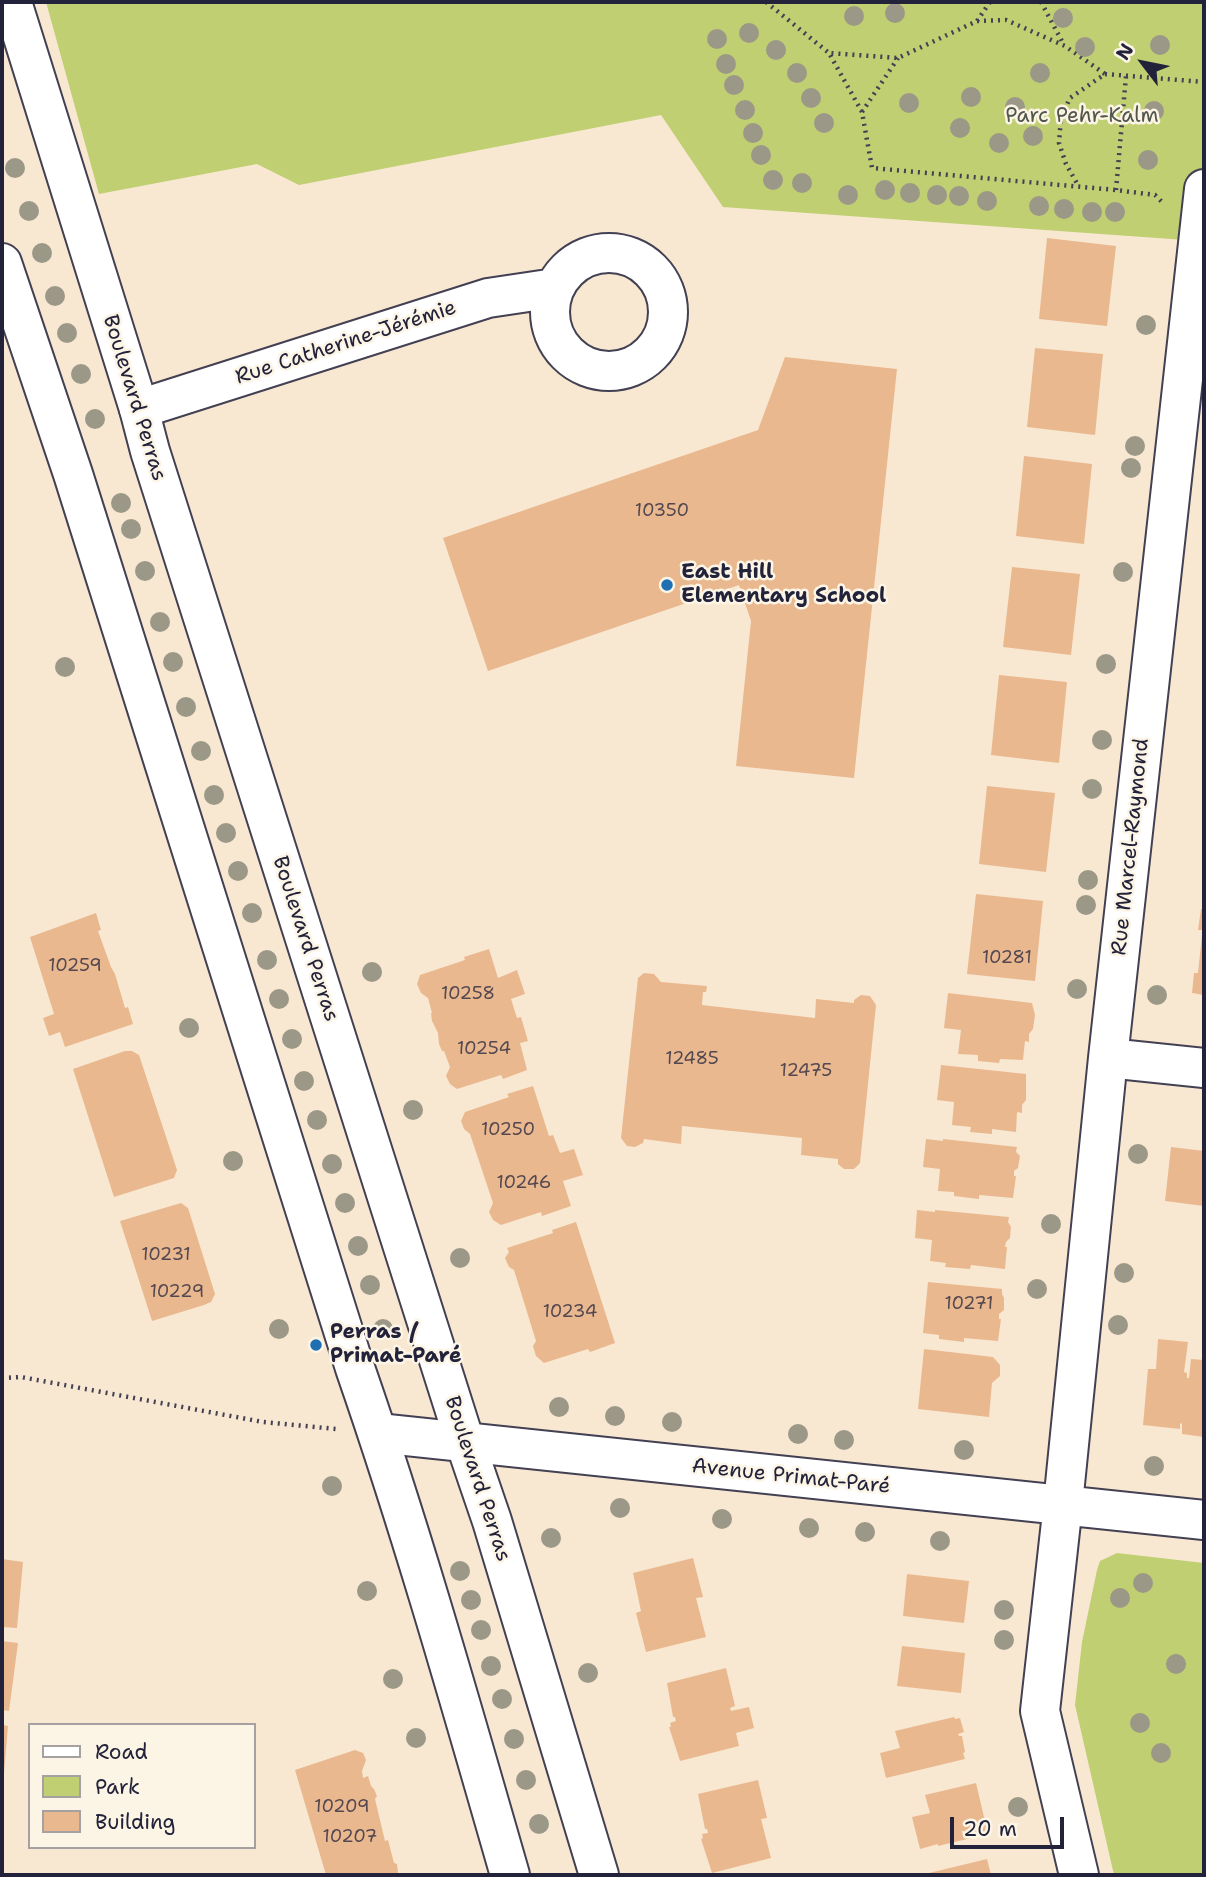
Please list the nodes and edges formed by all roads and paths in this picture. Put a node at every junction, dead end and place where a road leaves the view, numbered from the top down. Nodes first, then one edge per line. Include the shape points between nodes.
1 (12, 2) edge
2 (766, 2) edge
3 (990, 2) edge
4 (1041, 2) edge
5 (977, 21) junction
6 (1065, 46) junction
7 (829, 54) junction
8 (898, 58) junction
9 (1105, 74) junction
10 (1126, 76) junction
11 (1204, 82) edge
12 (862, 111) junction
13 (1078, 185) junction
14 (1204, 189) edge
15 (1116, 190) junction
16 (1202, 241) edge
17 (2, 263) edge
18 (555, 288) dead end
19 (139, 409) junction
20 (1108, 1058) junction
21 (1204, 1068) edge
22 (2, 1378) edge
23 (378, 1433) junction
24 (465, 1442) junction
25 (1063, 1504) junction
26 (1204, 1520) edge
27 (510, 1875) edge
28 (599, 1875) edge
29 (1079, 1875) edge

1 - 19 main road, Boulevard Perras
2 - 7 path
3 - 5 path
4 - 6 path
5 - 6 path via 1006,20
5 - 8 path
6 - 9 path
7 - 8 path
7 - 12 path
8 - 12 path
9 - 10 path
9 - 13 path via 1070,98 1061,118 1059,143
10 - 11 path
10 - 15 path
12 - 13 path via 872,168
13 - 15 path
14 - 16 main road, Rue Marcel-Raymond
15 - 16 path via 1155,195
16 - 20 main road, Rue Marcel-Raymond
17 - 23 main road
18 - 19 main road, Rue Catherine-Jérémie via 488,298
19 - 24 main road, Boulevard Perras
20 - 21 main road
20 - 25 main road, Rue Marcel-Raymond
22 - 23 path via 21,1377 263,1422
23 - 24 main road, Avenue Primat-Paré
23 - 27 main road
24 - 25 main road, Avenue Primat-Paré
24 - 28 main road, Boulevard Perras
25 - 26 main road, Avenue Primat-Paré
25 - 29 main road, Rue Marcel-Raymond via 1040,1711

